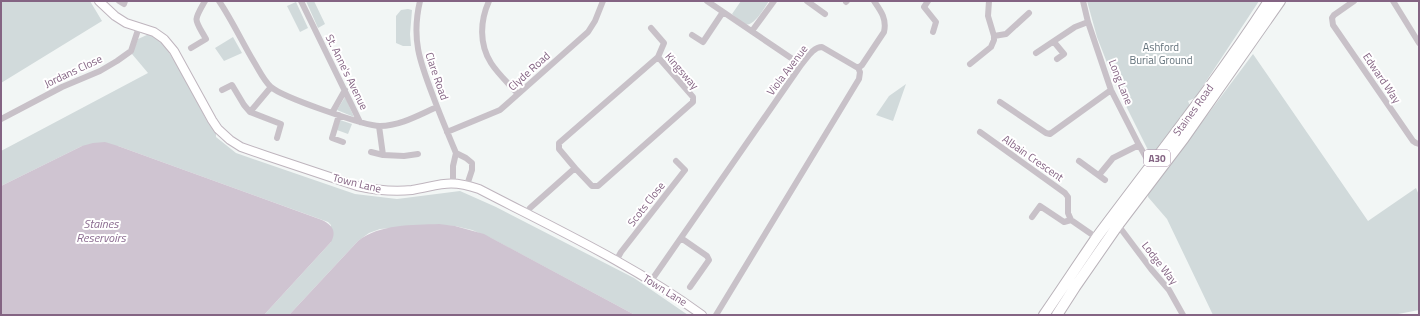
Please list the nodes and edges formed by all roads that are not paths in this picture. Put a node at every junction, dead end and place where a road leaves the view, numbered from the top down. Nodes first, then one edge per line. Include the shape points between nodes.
1 (99, 1) edge
2 (125, 1) edge
3 (205, 1) edge
4 (219, 1) edge
5 (300, 1) edge
6 (420, 1) edge
7 (489, 1) edge
8 (603, 1) edge
9 (707, 1) edge
10 (774, 1) edge
11 (807, 1) edge
12 (874, 1) edge
13 (928, 1) edge
14 (989, 1) edge
15 (1083, 1) edge
16 (1269, 1) edge
17 (1280, 1) edge
18 (1354, 1) edge
19 (1393, 1) edge
20 (119, 2) edge
21 (723, 12) junction
22 (1029, 13) dead end
23 (825, 14) dead end
24 (1088, 22) junction
25 (138, 27) junction
26 (652, 28) dead end
27 (752, 31) junction
28 (933, 32) dead end
29 (692, 35) dead end
30 (994, 36) junction
31 (1054, 42) junction
32 (1419, 43) edge
33 (191, 48) dead end
34 (1036, 53) dead end
35 (658, 57) junction
36 (1057, 59) dead end
37 (794, 60) dead end
38 (970, 64) dead end
39 (858, 68) junction
40 (270, 87) junction
41 (222, 90) dead end
42 (345, 90) junction
43 (1111, 90) junction
44 (518, 94) junction
45 (1000, 102) dead end
46 (437, 107) junction
47 (250, 112) junction
48 (332, 113) junction
49 (339, 115) junction
50 (1, 119) edge
51 (360, 122) junction
52 (378, 126) junction
53 (447, 132) junction
54 (980, 132) dead end
55 (277, 138) dead end
56 (343, 142) dead end
57 (1419, 144) edge
58 (1139, 145) junction
59 (371, 152) dead end
60 (456, 153) junction
61 (418, 154) dead end
62 (383, 155) junction
63 (676, 161) dead end
64 (1080, 161) dead end
65 (1151, 166) junction
66 (575, 168) junction
67 (1099, 175) junction
68 (1105, 180) dead end
69 (453, 183) junction
70 (467, 185) junction
71 (526, 214) junction
72 (1032, 217) dead end
73 (1071, 220) junction
74 (1118, 225) junction
75 (681, 238) junction
76 (1097, 238) junction
77 (616, 261) junction
78 (651, 281) junction
79 (690, 287) dead end
80 (702, 315) edge
81 (716, 315) edge
82 (1044, 315) edge
83 (1057, 315) edge
84 (1183, 315) edge

1 - 25 main road, Town Lane via 112,14
2 - 20 street via 124,4
3 - 33 street via 196,22 206,39
4 - 40 street
5 - 42 street, St. Anne's Avenue
6 - 46 street, Clare Road via 416,32 418,52
7 - 44 street via 484,13 482,35 487,54 492,64
8 - 44 street, Clyde Road via 588,32
9 - 21 street
10 - 27 street
11 - 23 street
12 - 39 street via 886,22 884,32
13 - 28 street via 924,7 936,22
14 - 30 street via 988,16
15 - 24 street, Long Lane
16 - 65 highway, Staines Road / A30
17 - 74 highway, Staines Road / A30 via 1184,138
18 - 57 street, Edward Way via 1336,13 1332,18 1333,25 1413,141
19 - 32 street
21 - 27 street
21 - 29 street via 703,42
22 - 30 street via 1006,34
24 - 31 street via 1075,27
24 - 43 street, Long Lane
25 - 50 street, Jordans Close via 130,51 117,61
25 - 69 main road, Town Lane via 154,32 170,45 218,129 242,147 369,189 405,190
26 - 35 street via 664,43
27 - 37 street
30 - 38 street via 991,46
31 - 34 street
31 - 36 street via 1064,54
35 - 66 street, Kingsway via 559,143 559,149
35 - 66 street, Kingsway via 693,97 693,102 598,186 592,186
39 - 75 street, Viola Avenue via 822,47 814,49
39 - 81 street via 859,79
40 - 47 street
40 - 48 street via 324,112
41 - 47 street via 232,85
42 - 48 street
42 - 51 street, St. Anne's Avenue
43 - 45 street via 1050,134
43 - 58 street, Long Lane
44 - 53 street, Clyde Road via 500,110
46 - 52 street, St. Anne's Avenue via 398,124
46 - 53 street, Clare Road
47 - 55 street via 281,124
48 - 49 street
49 - 51 street
49 - 56 street via 332,138
51 - 52 street, St. Anne's Avenue
52 - 62 street
53 - 60 street, Clare Road
54 - 73 street, Albain Crescent via 1065,193 1068,197 1068,213
58 - 65 street, Long Lane
58 - 67 street via 1113,158
59 - 62 street
60 - 69 street
60 - 70 street via 472,163
61 - 62 street
63 - 77 street, Scots Close via 685,170
64 - 67 street
65 - 76 highway, Staines Road / A30
66 - 71 street
67 - 68 street
69 - 70 main road, Town Lane
70 - 71 main road, Town Lane
71 - 77 main road, Town Lane
72 - 73 street via 1040,206 1064,222
73 - 76 street
74 - 83 highway, Staines Road / A30
74 - 84 street, Lodge Way via 1169,290
75 - 78 street, Viola Avenue
75 - 79 street via 709,260
76 - 82 highway, Staines Road / A30
77 - 78 main road, Town Lane
78 - 80 main road, Town Lane

